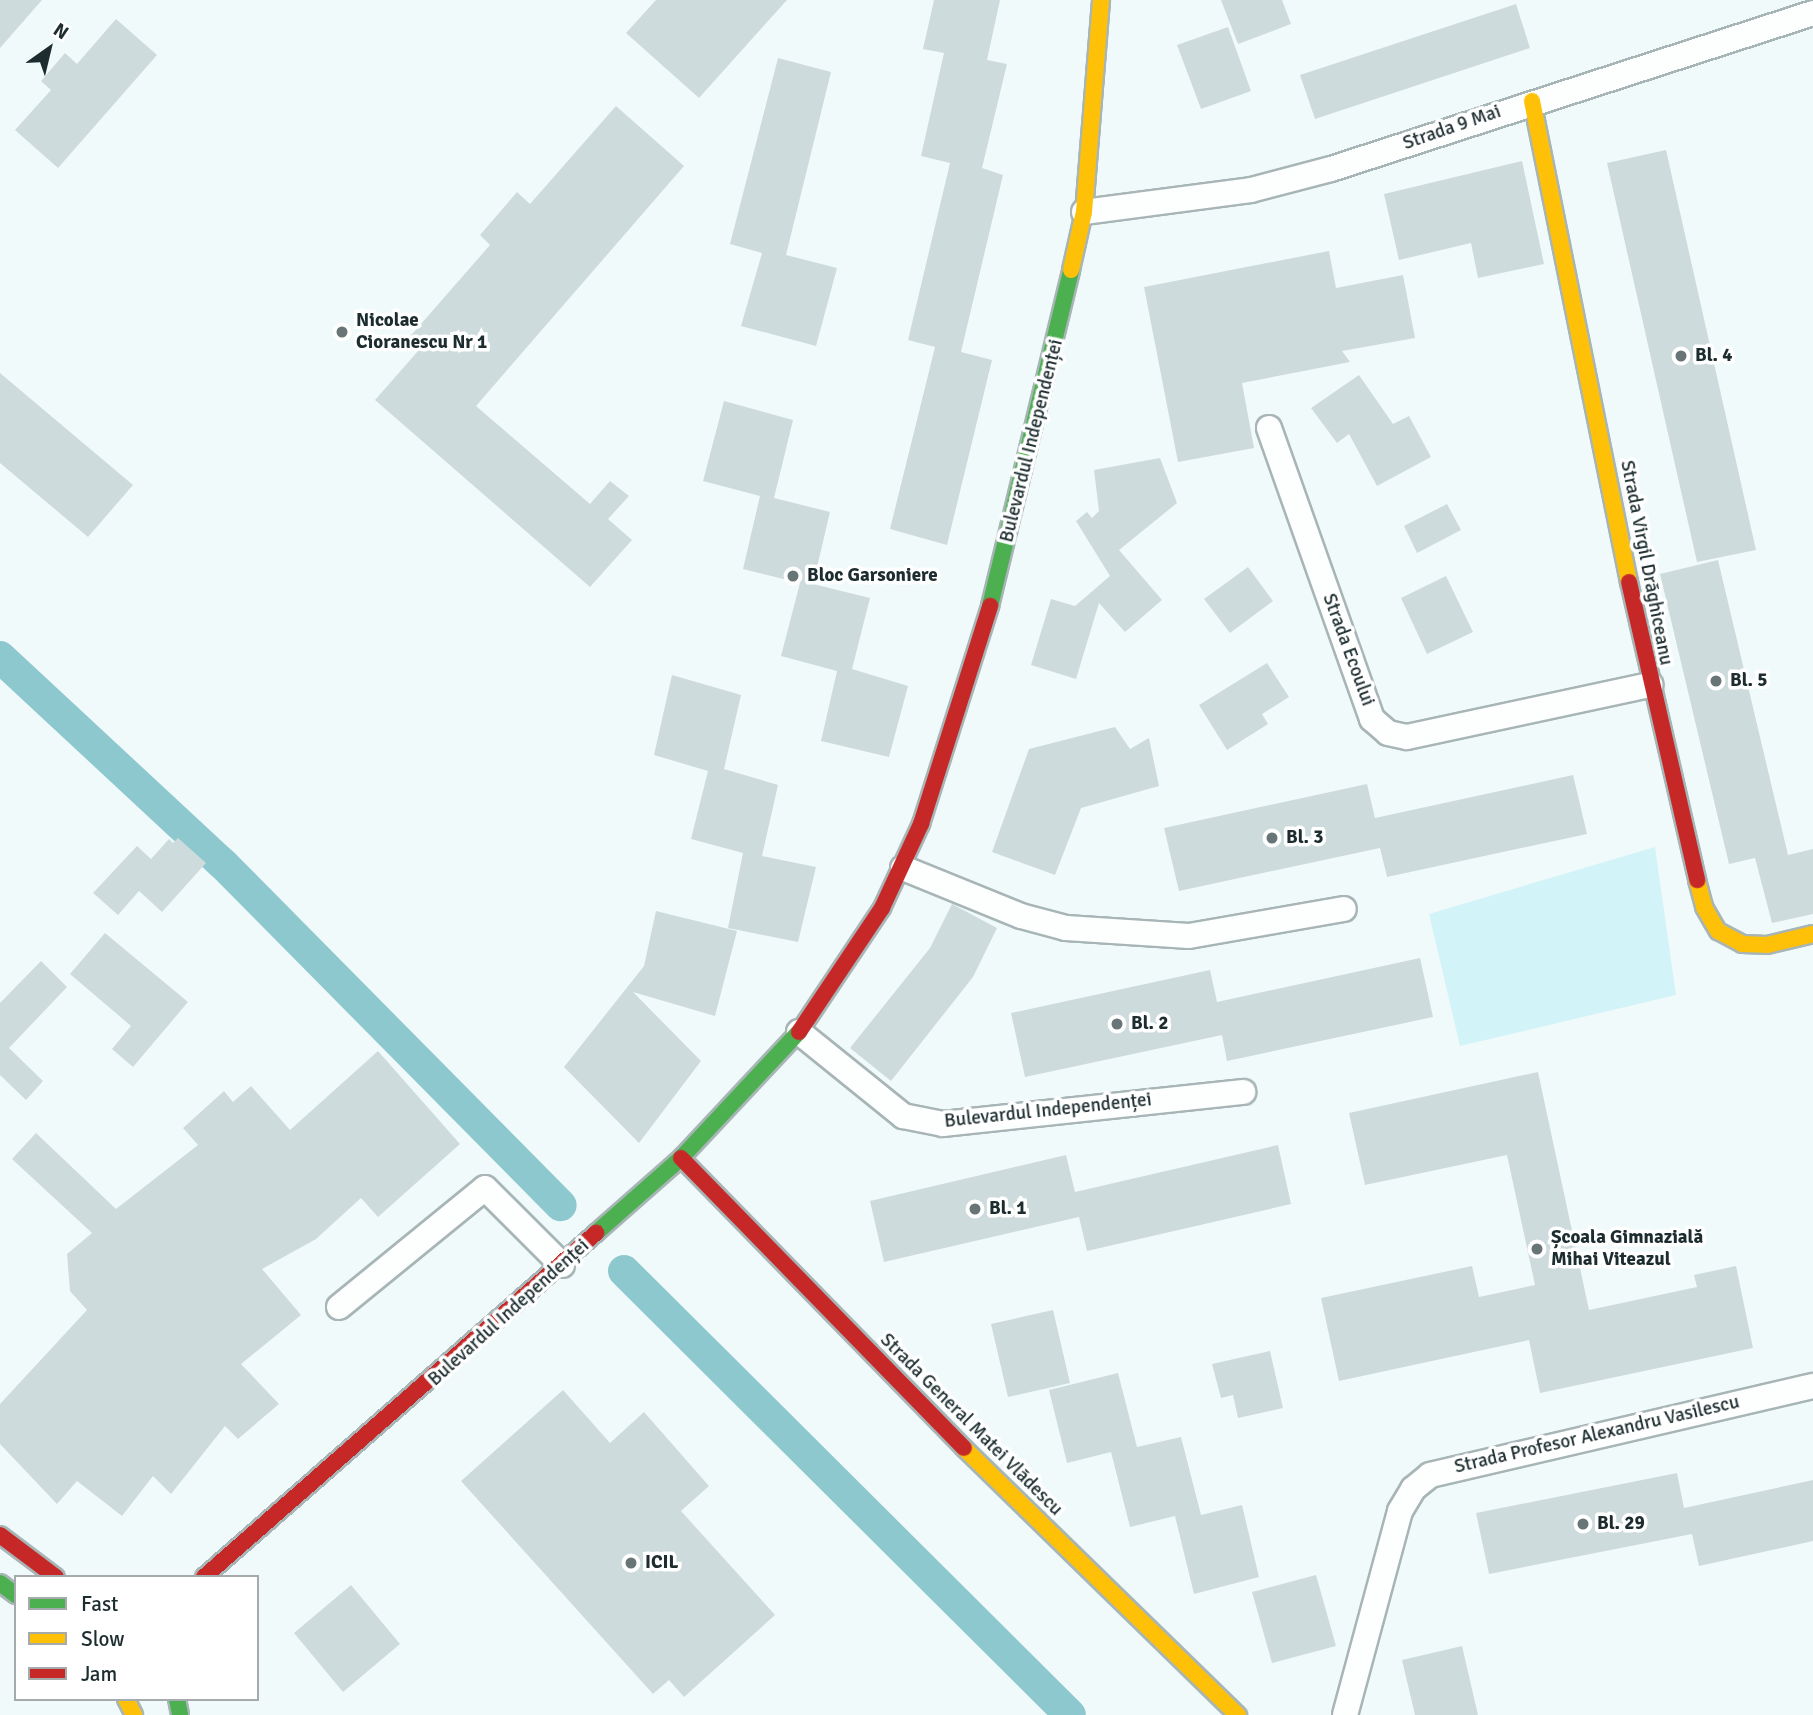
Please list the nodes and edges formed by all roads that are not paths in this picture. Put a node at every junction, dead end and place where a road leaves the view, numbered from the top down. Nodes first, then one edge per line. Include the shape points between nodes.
1 (1101, 0) edge
2 (1813, 13) edge
3 (1532, 101) junction
4 (1084, 212) junction
5 (1269, 428) dead end
6 (1650, 685) junction
7 (903, 868) junction
8 (1344, 909) dead end
9 (1813, 934) edge
10 (799, 1032) junction
11 (1243, 1092) dead end
12 (681, 1158) junction
13 (562, 1265) junction
14 (339, 1307) dead end
15 (1813, 1386) edge
16 (0, 1535) edge
17 (53, 1575) edge
18 (206, 1575) edge
19 (1238, 1715) edge
20 (1345, 1715) edge

1 - 4 main road, Bulevardul Independenței
2 - 3 street, Strada 9 Mai
3 - 4 street, Strada 9 Mai via 1331,169 1251,190
3 - 6 main road, Strada Virgil Drăghiceanu
4 - 7 main road, Bulevardul Independenței via 1040,413 975,663
5 - 6 street, Strada Ecoului via 1372,719 1388,733 1407,737
6 - 9 main road, Strada Virgil Drăghiceanu via 1704,907 1718,931 1742,944 1767,945
7 - 8 street via 1021,916 1066,928 1189,936
7 - 10 main road, Bulevardul Independenței via 863,940
10 - 11 street, Bulevardul Independenței via 903,1115 943,1124
10 - 12 main road, Bulevardul Independenței
12 - 13 main road, Bulevardul Independenței
12 - 19 main road, Strada General Matei Vlădescu via 938,1422
13 - 14 street via 485,1188
13 - 18 main road, Bulevardul Independenței
15 - 20 street, Strada Profesor Alexandru Vasilescu via 1430,1475 1413,1489 1397,1519
16 - 17 main road

